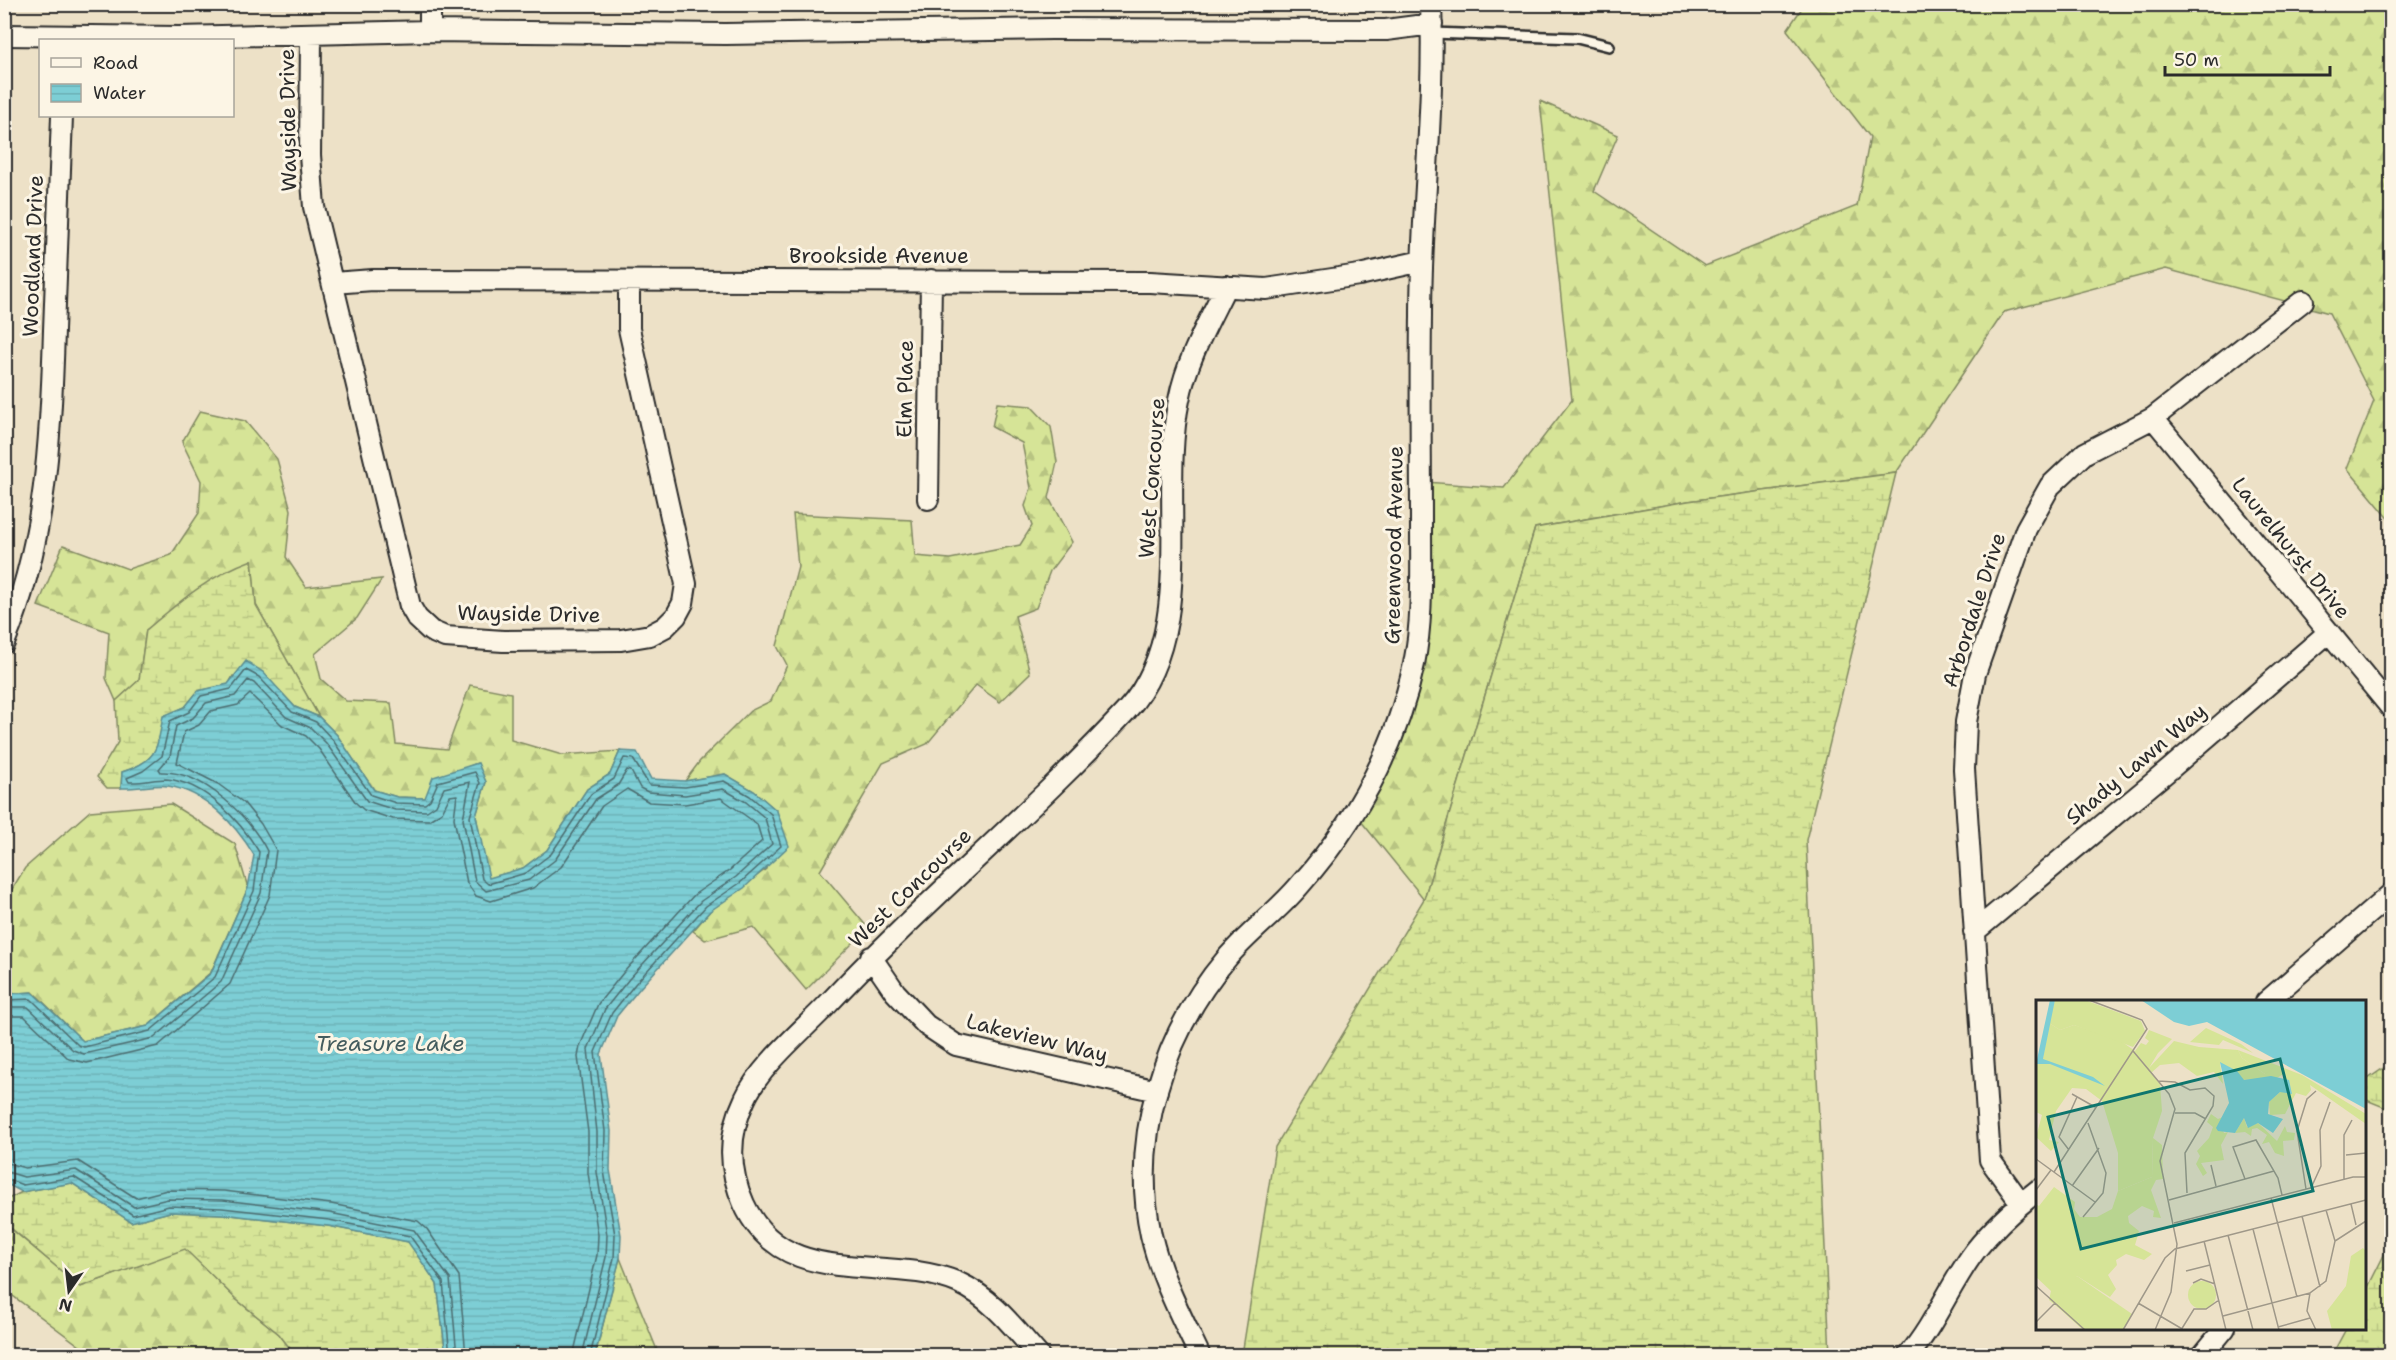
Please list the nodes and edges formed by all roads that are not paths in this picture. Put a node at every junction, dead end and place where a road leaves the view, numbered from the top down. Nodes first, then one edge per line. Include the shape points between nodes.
1 (430, 4) edge
2 (1432, 20) edge
3 (430, 31) junction
4 (311, 36) junction
5 (6, 37) edge
6 (65, 38) edge
7 (1610, 46) dead end
8 (62, 117) edge
9 (1422, 261) junction
10 (931, 280) junction
11 (629, 281) junction
12 (333, 283) junction
13 (1226, 286) junction
14 (2303, 301) dead end
15 (2153, 418) junction
16 (928, 499) dead end
17 (2329, 633) junction
18 (4, 643) edge
19 (2391, 709) edge
20 (2391, 893) edge
21 (1974, 932) junction
22 (871, 957) junction
23 (2276, 999) edge
24 (1157, 1091) junction
25 (2036, 1191) edge
26 (2021, 1203) junction
27 (2224, 1330) edge
28 (1915, 1353) edge
29 (1039, 1356) edge
30 (1200, 1356) edge
31 (2202, 1356) edge

1 - 3 street
2 - 3 street via 1386,30 1051,29 726,34
2 - 7 lane via 1577,38
2 - 9 street, Greenwood Avenue
3 - 4 street
4 - 6 street
4 - 12 street, Wayside Drive via 311,186
5 - 6 street
8 - 18 street, Woodland Drive via 50,449 37,540
9 - 13 street, Brookside Avenue via 1266,289
9 - 24 street, Greenwood Avenue via 1421,610 1415,661 1401,715 1374,781 1334,845 1297,889 1228,956 1197,997 1173,1041
10 - 11 street, Brookside Avenue
10 - 13 street, Brookside Avenue
10 - 16 street, Elm Place
11 - 12 street, Brookside Avenue
11 - 12 street, Wayside Drive via 629,329 684,569 683,603 665,627 650,635 621,640 515,641 445,637 431,631 410,606
13 - 22 street, West Concourse via 1192,357 1178,403 1169,611 1163,646 1152,675 1130,707 1075,763
14 - 15 street, Arbordale Drive
15 - 17 street, Laurelhurst Drive
15 - 21 street, Arbordale Drive via 2096,445 2064,471 2036,507 2016,553 1975,674 1965,722 1964,769
17 - 19 street, Laurelhurst Drive
17 - 21 street, Shady Lawn Way
20 - 23 street
21 - 26 street, Arbordale Drive via 1990,1160
22 - 24 street, Lakeview Way via 895,992 926,1025 956,1045
22 - 29 street, West Concourse via 746,1095 732,1136 731,1160 746,1209 781,1247 799,1256 833,1266 919,1272 971,1289 994,1306
24 - 30 street, Greenwood Avenue via 1145,1161 1151,1232 1168,1289
25 - 26 street
26 - 28 street via 1975,1251
27 - 31 street

